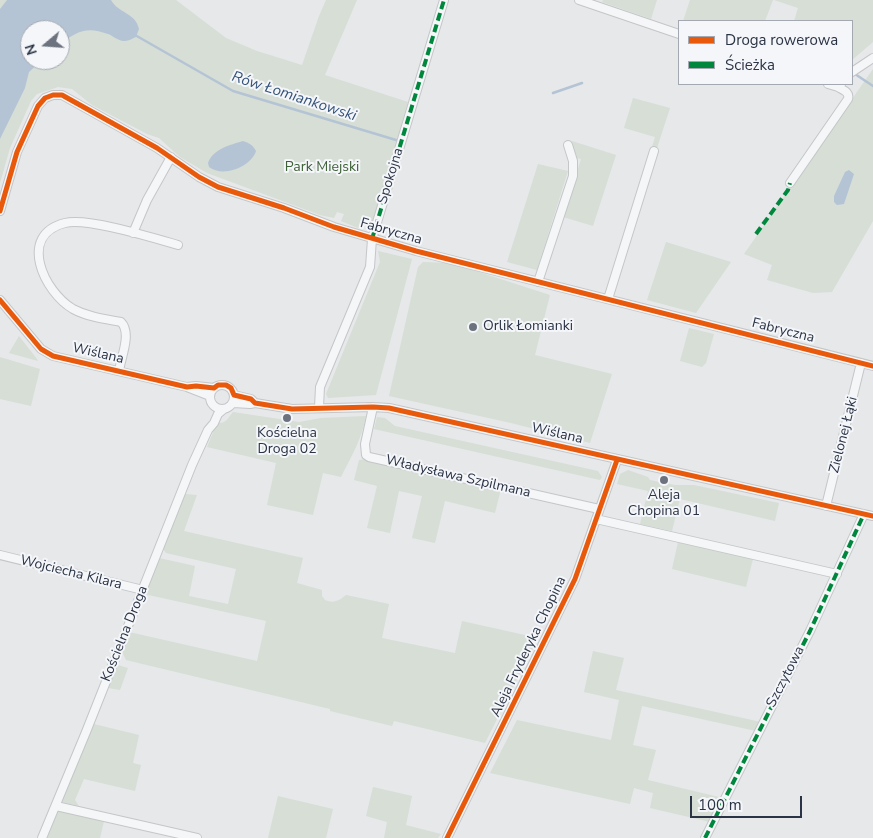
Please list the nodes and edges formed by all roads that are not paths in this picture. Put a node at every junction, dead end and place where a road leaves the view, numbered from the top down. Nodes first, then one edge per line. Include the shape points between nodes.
1 (444, 0) edge
2 (579, 0) edge
3 (678, 34) edge
4 (873, 58) edge
5 (853, 71) edge
6 (839, 85) edge
7 (568, 145) dead end
8 (654, 151) dead end
9 (171, 157) junction
10 (790, 183) dead end
11 (0, 211) edge
12 (133, 233) junction
13 (372, 239) junction
14 (178, 245) dead end
15 (538, 282) junction
16 (608, 299) junction
17 (0, 300) edge
18 (862, 363) junction
19 (873, 366) edge
20 (119, 371) junction
21 (187, 387) junction
22 (214, 388) junction
23 (210, 396) junction
24 (234, 399) junction
25 (213, 405) junction
26 (373, 407) junction
27 (319, 408) junction
28 (224, 409) junction
29 (208, 430) junction
30 (617, 460) junction
31 (826, 506) junction
32 (599, 509) junction
33 (864, 514) junction
34 (873, 516) edge
35 (596, 519) junction
36 (0, 555) edge
37 (837, 574) junction
38 (143, 590) junction
39 (56, 806) junction
40 (42, 838) edge
41 (197, 838) edge
42 (447, 838) edge
43 (705, 838) edge

1 - 13 street, Spokojna
2 - 3 street
4 - 5 street
6 - 10 street via 848,94 848,99
7 - 15 street via 573,176
8 - 16 street
9 - 11 street, Fabryczna via 62,95 53,94 41,101 19,145
9 - 12 street
9 - 13 street, Fabryczna via 218,187
12 - 14 street
12 - 20 street via 81,222 64,223 47,234 38,255 44,279 62,301 86,314 124,325 126,333
13 - 15 street, Fabryczna
13 - 27 street, Spokojna via 370,267 320,387
15 - 16 street, Fabryczna
16 - 18 street, Fabryczna
17 - 20 street, Wiślana via 41,349 53,356
18 - 19 street, Fabryczna
18 - 31 street, Zielonej Łąki
20 - 21 street, Wiślana
21 - 22 street, Wiślana
21 - 23 street, Wiślana
22 - 23 street
22 - 24 street via 226,385
23 - 25 street
24 - 27 street, Wiślana via 250,404
24 - 28 street
25 - 28 street
25 - 29 street, Kościelna Droga
26 - 27 street, Wiślana
26 - 30 street, Wiślana
26 - 32 street, Władysława Szpilmana via 364,444 366,455
28 - 29 street, Kościelna Droga
29 - 38 street, Kościelna Droga
30 - 31 street, Wiślana
30 - 32 street, Aleja Fryderyka Chopina
31 - 33 street, Wiślana
32 - 35 street, Aleja Fryderyka Chopina
33 - 34 street, Wiślana
33 - 37 street, Szczytowa
35 - 37 street
35 - 42 street, Aleja Fryderyka Chopina via 575,579
36 - 38 street, Wojciecha Kilara
37 - 43 street, Szczytowa
38 - 39 street, Kościelna Droga
39 - 40 street, Kościelna Droga
39 - 41 street

